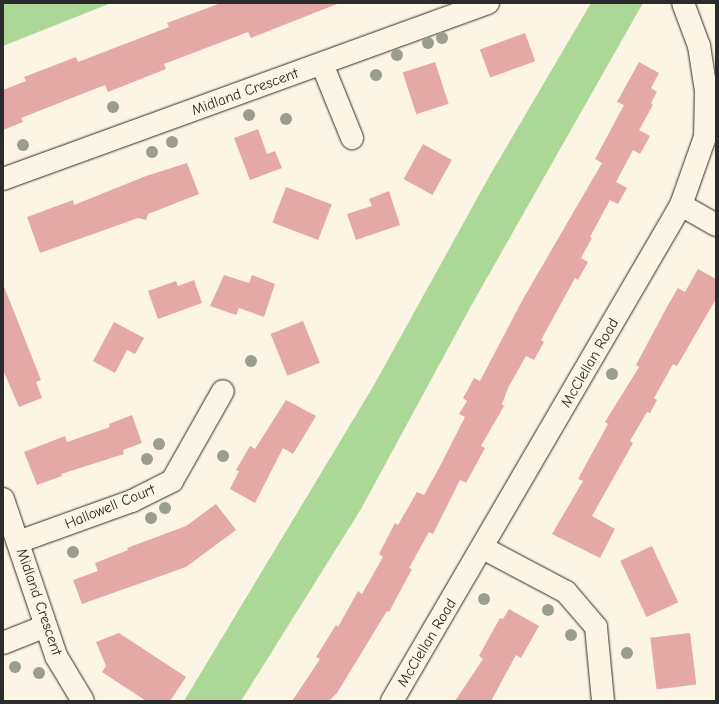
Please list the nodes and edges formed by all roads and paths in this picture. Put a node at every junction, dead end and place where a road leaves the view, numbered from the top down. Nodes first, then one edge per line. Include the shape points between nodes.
1 (488, 3) edge
2 (683, 3) edge
3 (322, 64) junction
4 (352, 138) dead end
5 (3, 179) edge
6 (681, 205) junction
7 (716, 225) edge
8 (223, 391) dead end
9 (3, 499) edge
10 (18, 542) junction
11 (483, 548) junction
12 (46, 626) junction
13 (3, 643) edge
14 (84, 701) edge
15 (392, 701) edge
16 (603, 701) edge

1 - 3 street, Midland Crescent
2 - 6 street, McClellan Road via 699,46 706,91 704,137
3 - 4 street
3 - 5 street, Midland Crescent
6 - 7 street
6 - 11 street, McClellan Road
8 - 10 street, Hallowell Court via 172,481 132,501
9 - 10 street, Midland Crescent
10 - 12 street, Midland Crescent
11 - 15 street, McClellan Road
11 - 16 street via 566,592 596,627
12 - 13 street
12 - 14 street, Midland Crescent via 56,656

